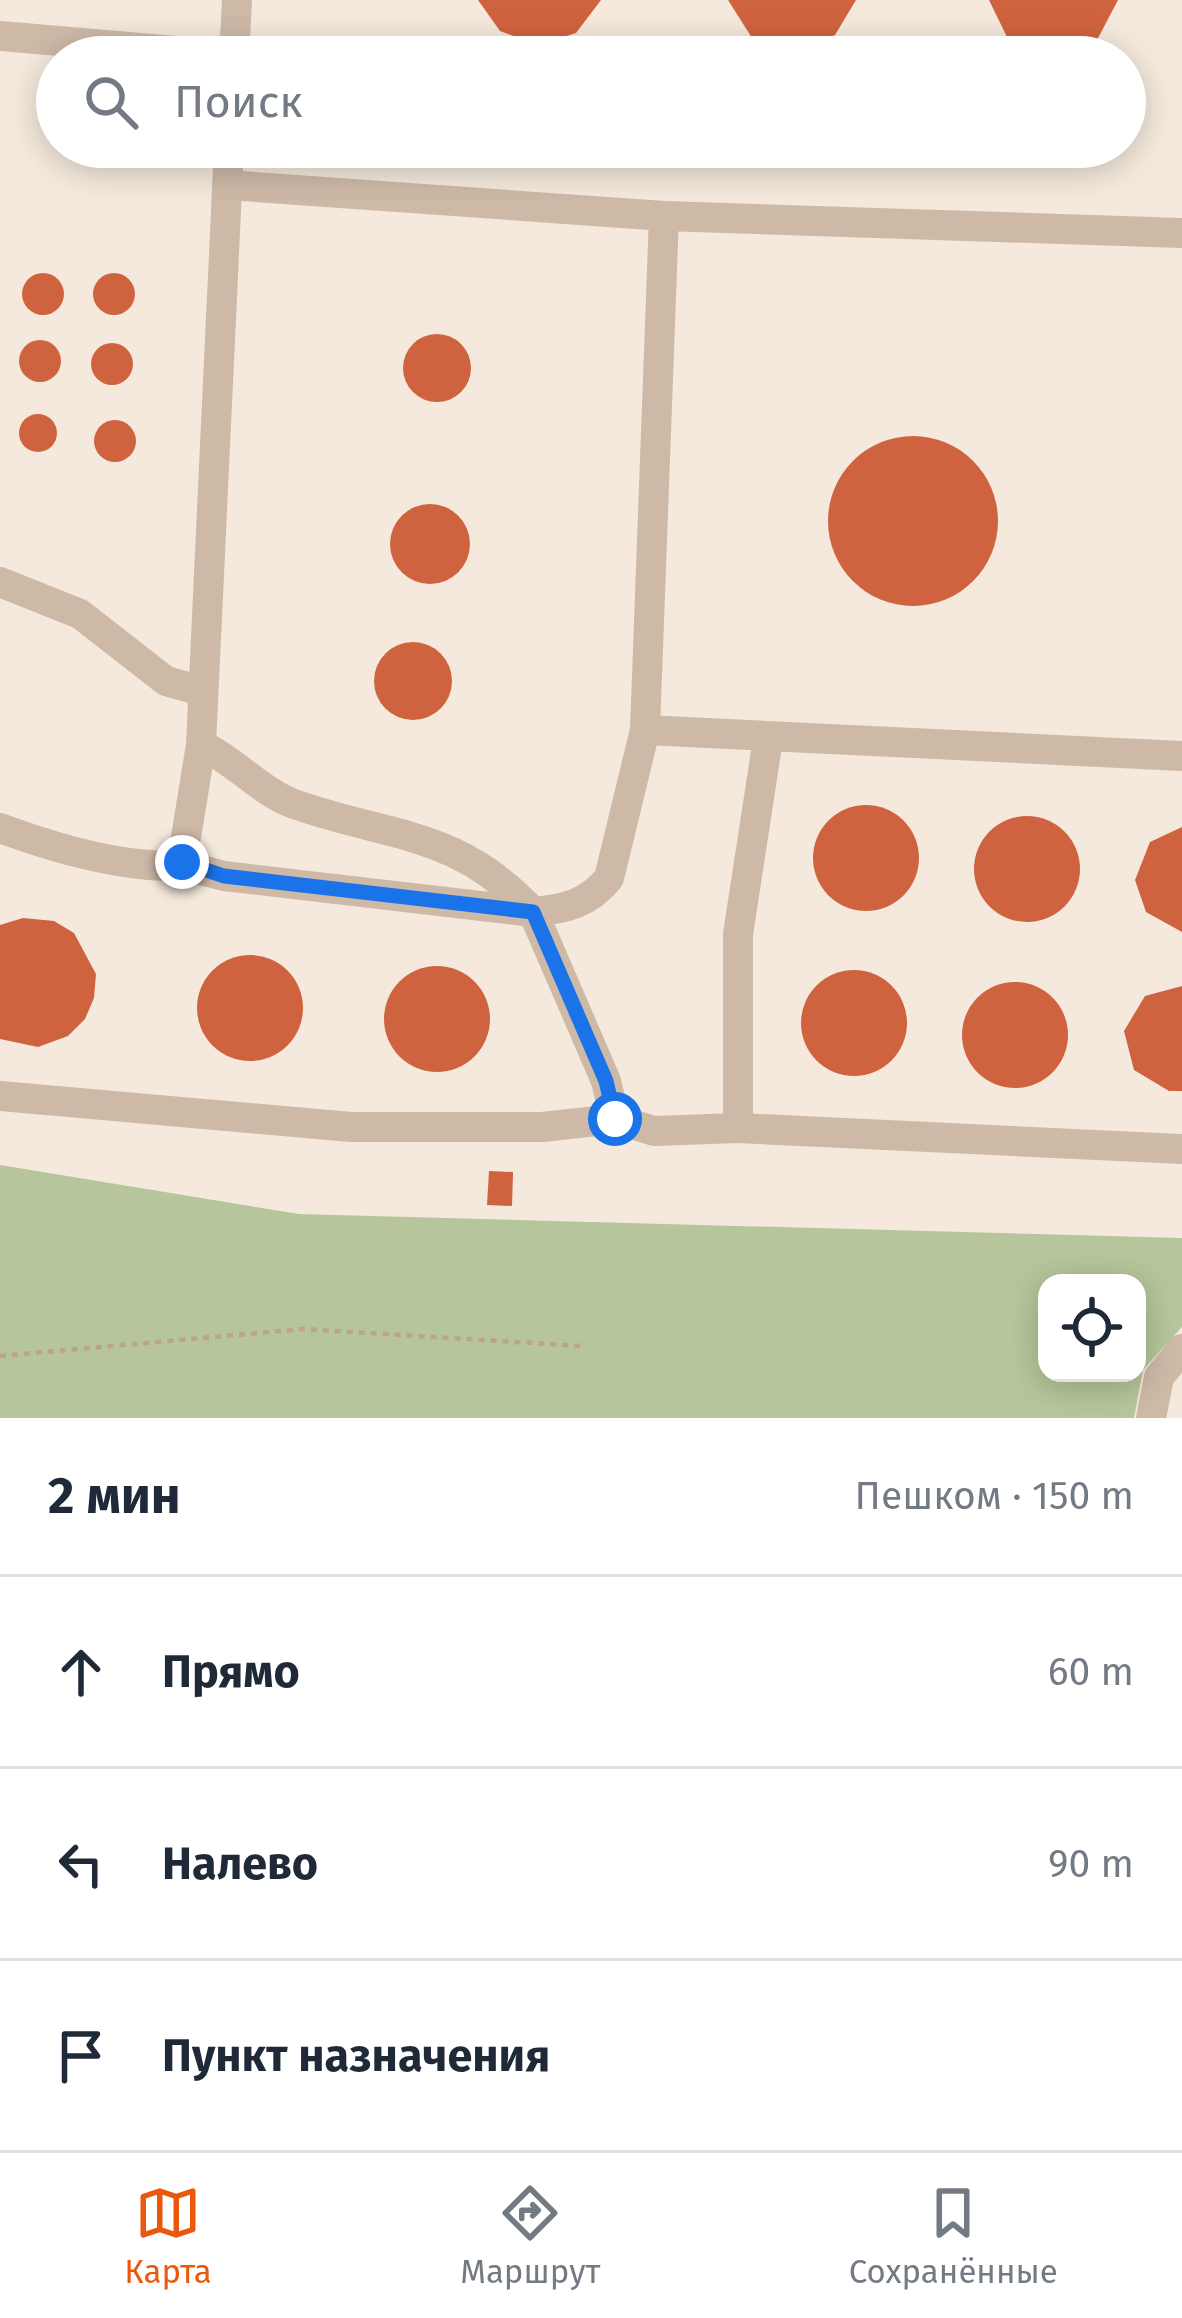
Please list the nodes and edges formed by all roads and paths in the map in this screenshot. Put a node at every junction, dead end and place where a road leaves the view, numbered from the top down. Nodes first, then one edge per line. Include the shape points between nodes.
1 (237, 0) edge
2 (0, 36) edge
3 (235, 36) edge
4 (36, 39) edge
5 (228, 168) edge
6 (227, 185) junction
7 (664, 216) junction
8 (1182, 233) edge
9 (0, 582) edge
10 (201, 691) junction
11 (645, 730) junction
12 (768, 739) junction
13 (201, 745) junction
14 (1182, 756) edge
15 (0, 828) edge
16 (182, 862) junction
17 (533, 912) junction
18 (0, 1096) edge
19 (615, 1119) junction
20 (738, 1128) junction
21 (1182, 1149) edge
22 (582, 1346) dead end
23 (1182, 1349) edge
24 (0, 1356) edge
25 (1150, 1418) edge

1 - 3 street
2 - 4 street
5 - 6 street
6 - 7 street
6 - 10 street
7 - 8 street
7 - 11 street
9 - 10 street via 80,614 166,681
10 - 13 street
11 - 12 street
11 - 17 street via 609,878 569,908
12 - 14 street
12 - 20 street via 738,934
13 - 16 street
13 - 17 street via 289,802 453,848
15 - 16 street via 50,847 151,865
16 - 17 street via 224,876
17 - 19 street
18 - 19 street via 351,1127
19 - 20 street via 654,1131
20 - 21 street
22 - 24 path via 303,1329
23 - 25 street via 1159,1377

